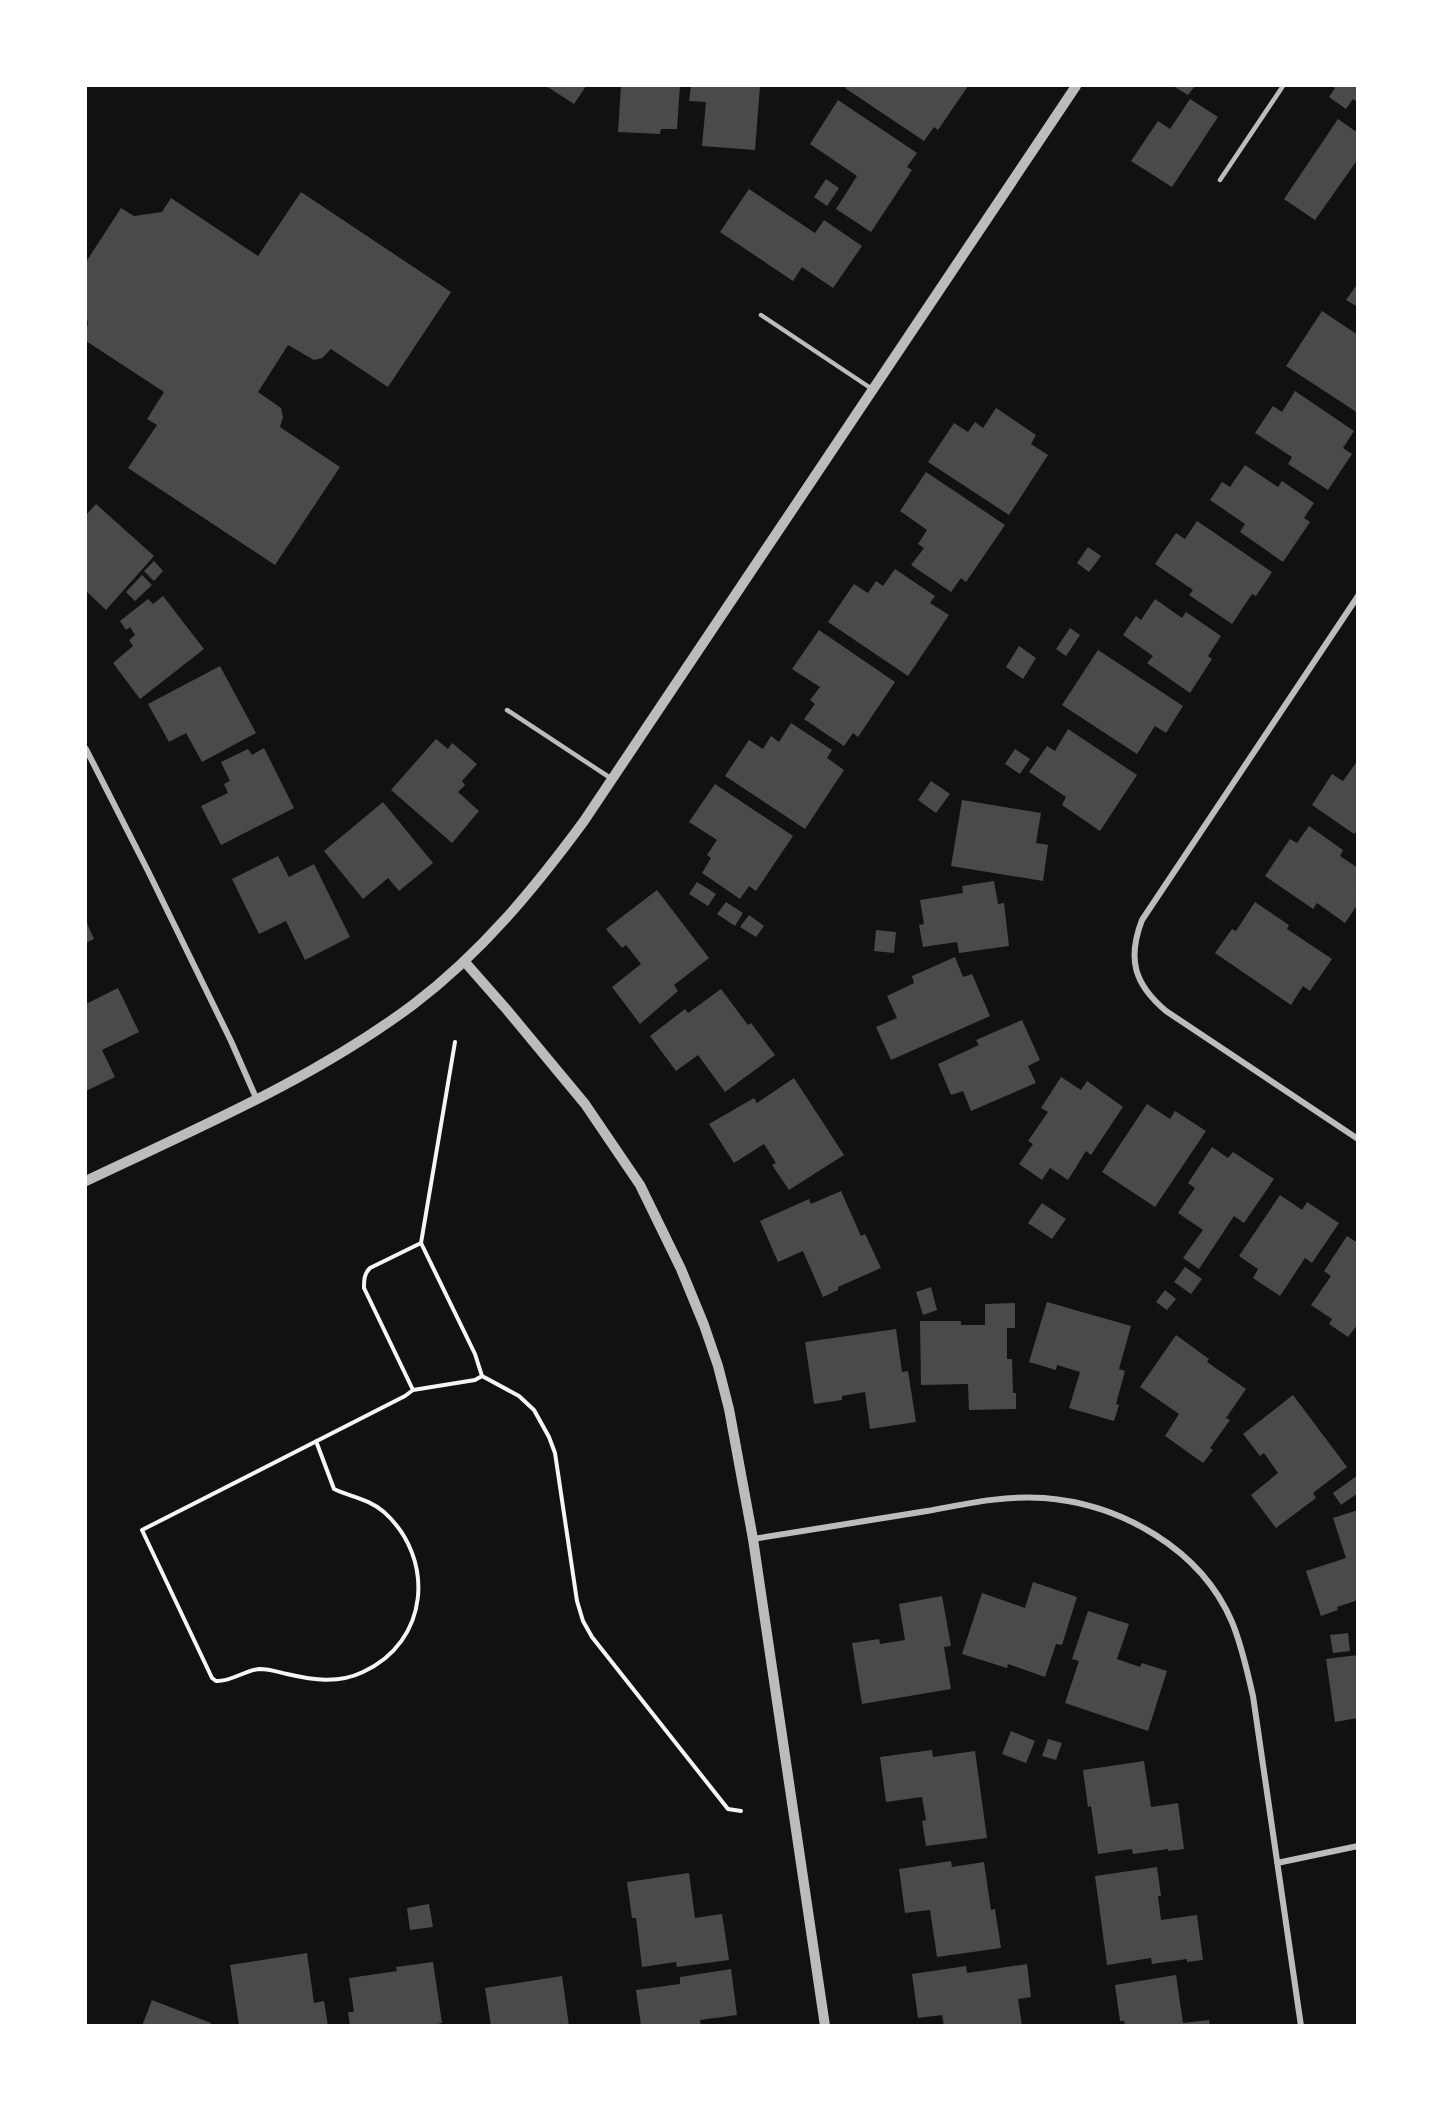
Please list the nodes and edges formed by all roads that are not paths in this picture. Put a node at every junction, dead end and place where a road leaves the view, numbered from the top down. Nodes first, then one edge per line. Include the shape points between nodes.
1 (1076, 86) edge
2 (1283, 86) edge
3 (1220, 180) dead end
4 (761, 315) dead end
5 (872, 389) junction
6 (1358, 596) edge
7 (507, 710) dead end
8 (86, 749) edge
9 (612, 779) junction
10 (464, 962) junction
11 (257, 1100) junction
12 (1358, 1139) edge
13 (86, 1181) edge
14 (753, 1539) junction
15 (1358, 1846) edge
16 (1277, 1863) junction
17 (825, 2025) edge
18 (1301, 2025) edge

1 - 5 street
2 - 3 lane
4 - 5 lane
5 - 9 street
6 - 12 street via 1158,894 1142,920 1133,953 1140,981 1166,1011
7 - 9 lane
8 - 11 street
9 - 10 street via 531,891
10 - 11 street via 369,1035
10 - 14 street via 585,1104 640,1185 661,1226 701,1316 718,1366
11 - 13 street
14 - 16 street via 1007,1498 1042,1498 1074,1501 1108,1511 1167,1542 1215,1591 1232,1621 1253,1696
14 - 17 street
15 - 16 street
16 - 18 street

